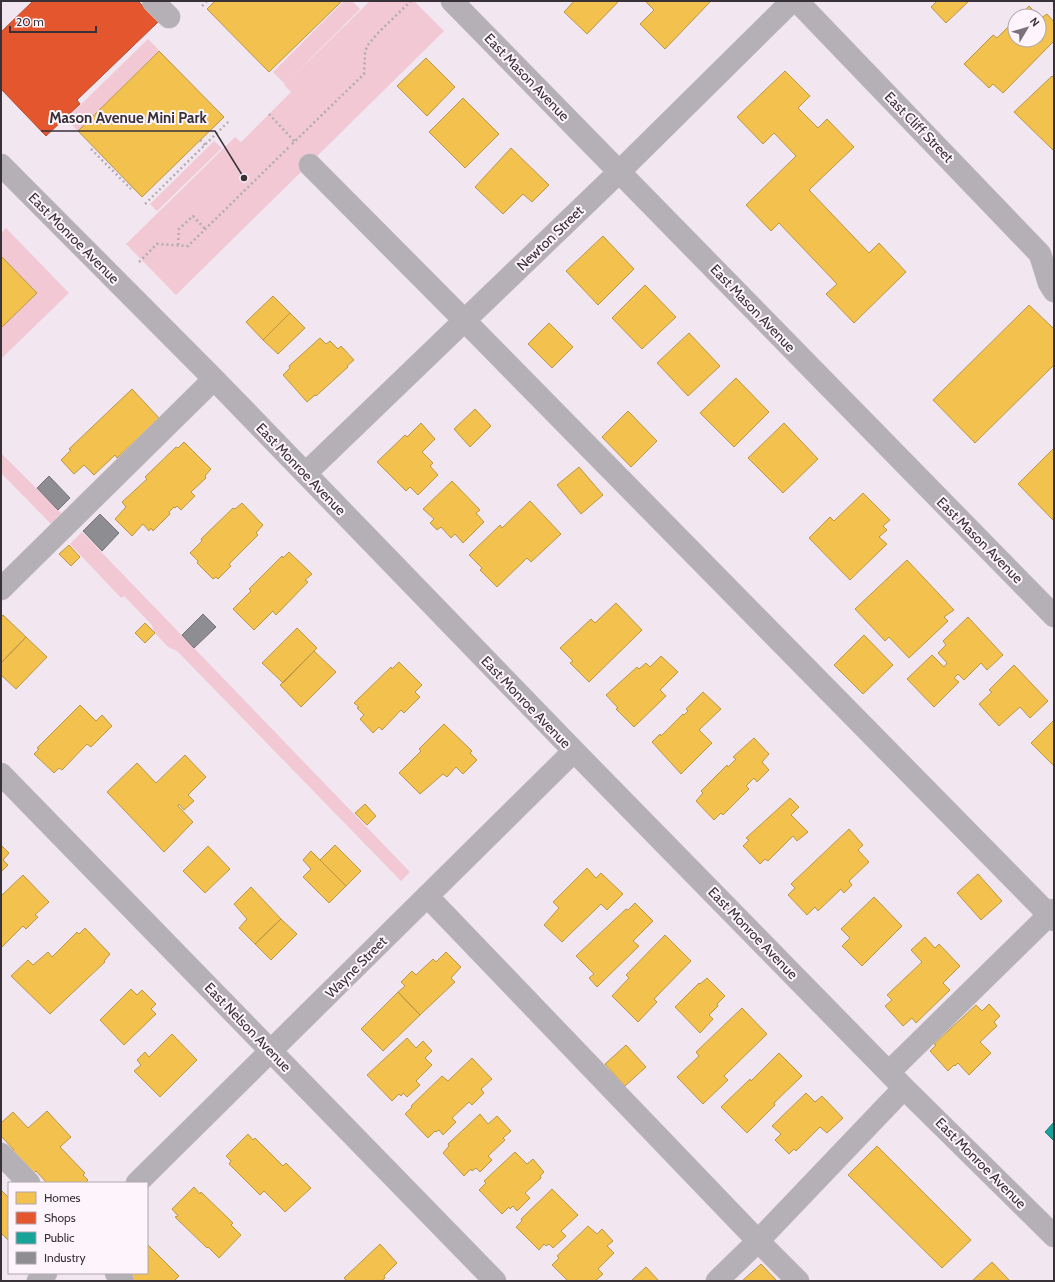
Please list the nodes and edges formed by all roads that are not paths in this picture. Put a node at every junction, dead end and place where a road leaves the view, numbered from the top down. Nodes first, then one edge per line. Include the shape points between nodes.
1 (153, 1) edge
2 (452, 1) edge
3 (792, 1) edge
4 (798, 1) edge
5 (169, 17) dead end
6 (1, 165) edge
7 (310, 165) road end
8 (620, 171) junction
9 (1047, 253) edge
10 (1054, 291) edge
11 (465, 321) junction
12 (214, 379) junction
13 (306, 473) junction
14 (1, 589) edge
15 (1054, 616) edge
16 (574, 751) junction
17 (1, 774) edge
18 (427, 896) junction
19 (1052, 915) edge
20 (271, 1051) junction
21 (889, 1072) junction
22 (904, 1088) junction
23 (1, 1154) edge
24 (28, 1182) edge
25 (138, 1182) edge
26 (1054, 1236) edge
27 (758, 1241) junction
28 (495, 1281) edge
29 (717, 1281) edge
30 (798, 1281) edge

1 - 5 street
2 - 8 street, East Mason Avenue
3 - 8 street, Newton Street
4 - 9 street, East Cliff Street
6 - 12 street, East Monroe Avenue
7 - 11 street
8 - 11 street, Newton Street
8 - 15 street, East Mason Avenue
9 - 10 street via 1049,283
11 - 13 street, Newton Street
11 - 19 street
12 - 13 street, East Monroe Avenue
12 - 14 street via 69,531
13 - 16 street, East Monroe Avenue
16 - 18 street, Wayne Street
16 - 21 street, East Monroe Avenue
17 - 20 street, East Nelson Avenue
18 - 20 street, Wayne Street
18 - 27 street
19 - 21 street
20 - 25 street, Wayne Street
20 - 28 street, East Nelson Avenue
21 - 22 street, East Monroe Avenue
22 - 26 street, East Monroe Avenue
22 - 27 street
23 - 24 street
27 - 29 street
27 - 30 street

